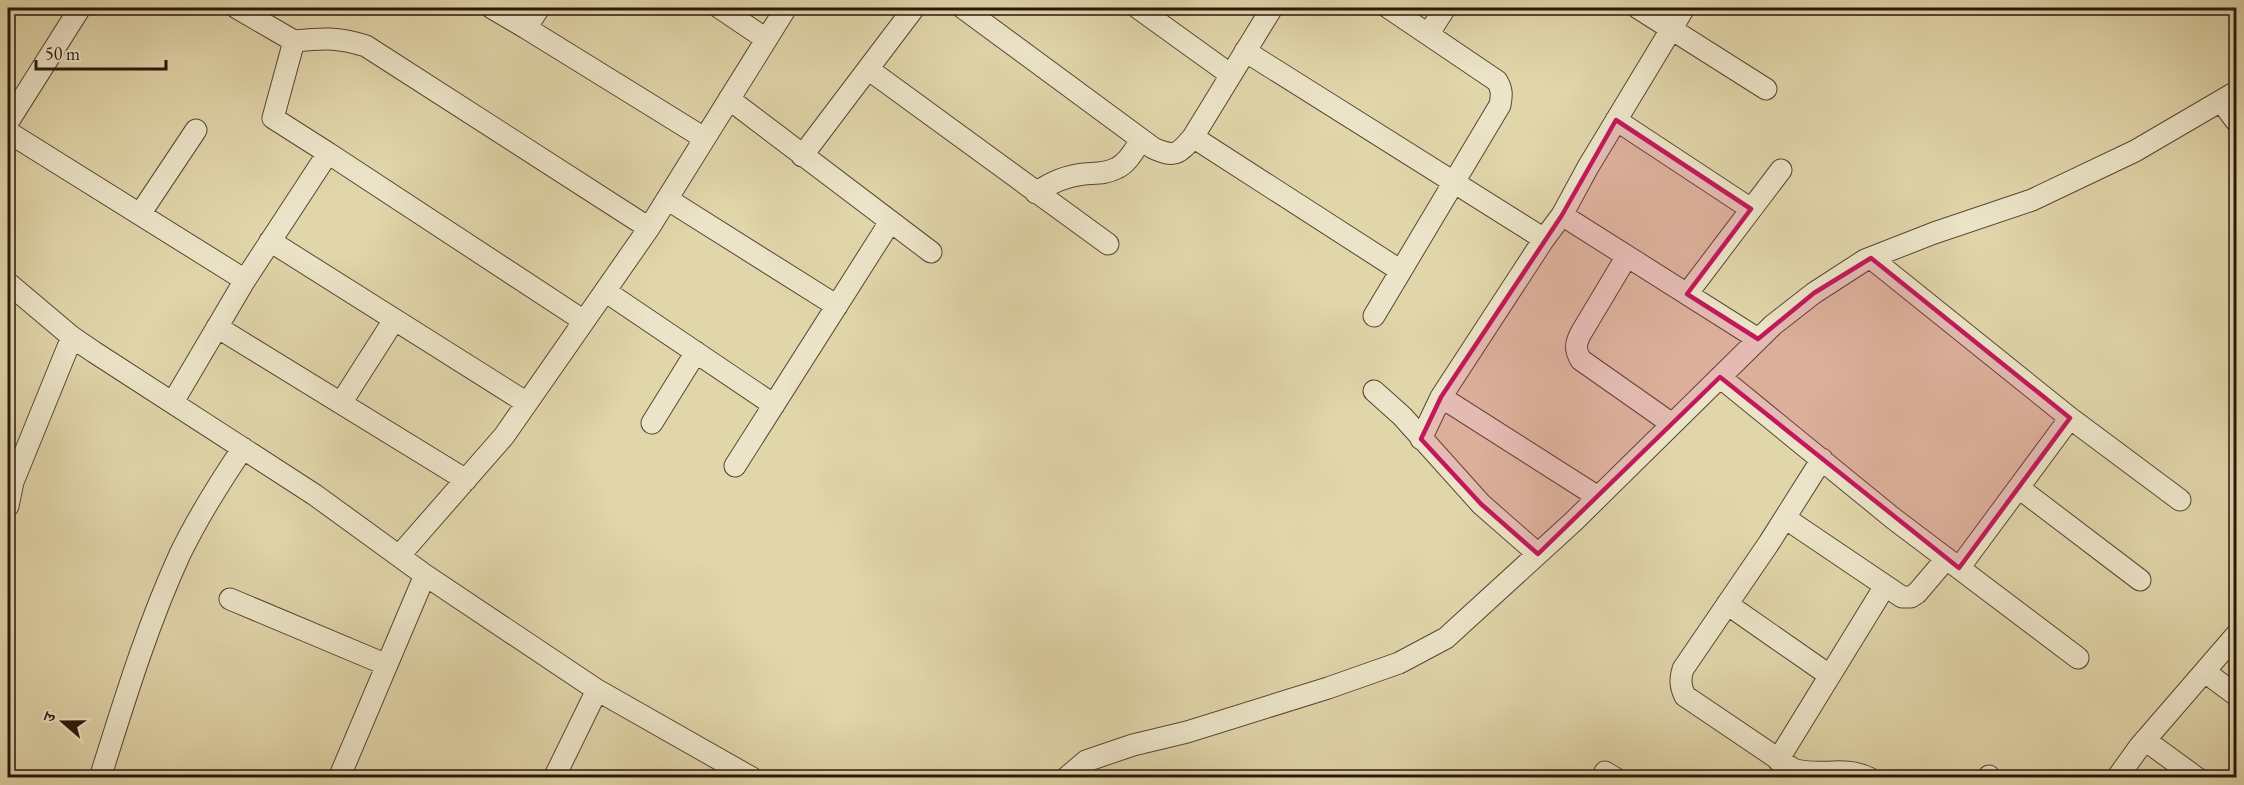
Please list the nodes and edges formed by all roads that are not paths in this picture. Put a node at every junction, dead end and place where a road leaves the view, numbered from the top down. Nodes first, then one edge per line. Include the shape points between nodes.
1 (80, 8) edge
2 (237, 8) edge
3 (492, 8) edge
4 (539, 8) edge
5 (720, 8) edge
6 (786, 8) edge
7 (914, 8) edge
8 (963, 8) edge
9 (1138, 8) edge
10 (1272, 8) edge
11 (1389, 8) edge
12 (1445, 8) edge
13 (1638, 8) edge
14 (1684, 8) edge
15 (526, 28) junction
16 (1672, 28) junction
17 (1429, 33) junction
18 (766, 39) junction
19 (294, 41) junction
20 (1245, 51) junction
21 (868, 69) junction
22 (1231, 75) junction
23 (1766, 89) dead end
24 (2229, 96) edge
25 (729, 99) junction
26 (1616, 120) junction
27 (2236, 121) edge
28 (8, 122) edge
29 (196, 130) dead end
30 (8, 132) edge
31 (1193, 137) junction
32 (704, 138) junction
33 (1142, 140) junction
34 (328, 153) junction
35 (802, 156) junction
36 (1781, 170) dead end
37 (1455, 183) junction
38 (1036, 193) junction
39 (667, 199) junction
40 (1751, 209) junction
41 (140, 214) junction
42 (1562, 215) junction
43 (890, 222) junction
44 (649, 228) junction
45 (1544, 239) junction
46 (270, 241) junction
47 (1108, 244) dead end
48 (931, 252) dead end
49 (1627, 256) junction
50 (1871, 258) junction
51 (1401, 271) junction
52 (245, 280) junction
53 (8, 284) edge
54 (605, 291) junction
55 (1687, 294) junction
56 (837, 306) junction
57 (1374, 316) dead end
58 (394, 320) junction
59 (584, 321) junction
60 (218, 327) junction
61 (72, 337) junction
62 (1758, 339) junction
63 (696, 352) junction
64 (1720, 376) junction
65 (1374, 391) dead end
66 (1441, 397) junction
67 (173, 402) junction
68 (341, 403) junction
69 (527, 404) junction
70 (774, 405) junction
71 (2070, 418) junction
72 (652, 423) dead end
73 (1672, 424) junction
74 (1421, 439) junction
75 (243, 448) junction
76 (1822, 459) junction
77 (735, 466) dead end
78 (466, 480) junction
79 (10, 482) edge
80 (2019, 488) junction
81 (1598, 497) junction
82 (2180, 500) dead end
83 (8, 506) edge
84 (1785, 518) junction
85 (1538, 554) junction
86 (399, 556) junction
87 (1952, 564) junction
88 (426, 575) junction
89 (2140, 580) dead end
90 (1884, 586) junction
91 (230, 599) dead end
92 (1727, 604) junction
93 (2236, 635) edge
94 (2078, 658) dead end
95 (387, 665) junction
96 (2205, 672) junction
97 (1829, 675) junction
98 (597, 690) junction
99 (2236, 695) edge
100 (2145, 740) junction
101 (1778, 760) junction
102 (1803, 775) edge
103 (100, 777) edge
104 (339, 777) edge
105 (554, 777) edge
106 (752, 777) edge
107 (1066, 777) edge
108 (1869, 777) edge
109 (2117, 777) edge
110 (2197, 777) edge

1 - 28 street
2 - 19 street
3 - 15 street
4 - 15 street
5 - 18 street
6 - 18 street
7 - 21 street
8 - 33 street
9 - 22 street
10 - 20 street
11 - 17 street
12 - 17 street
13 - 16 street
14 - 16 street
15 - 32 street
16 - 23 street
16 - 26 street
17 - 37 street via 1497,81 1501,88 1500,105
18 - 25 street
19 - 34 street via 273,118
19 - 44 street via 335,38 366,46
20 - 22 street
20 - 37 street
21 - 35 street
21 - 38 street
22 - 31 street
24 - 27 street
24 - 50 street via 2135,150 2032,200 1934,232
25 - 32 street
25 - 35 street
26 - 40 street
26 - 42 street
29 - 41 street
30 - 41 street
31 - 33 street via 1177,154 1170,155
31 - 51 street
32 - 39 street
33 - 38 street via 1118,168 1063,177
34 - 46 street
34 - 59 street
35 - 43 street
36 - 40 street
37 - 45 street
37 - 51 street
38 - 47 street
39 - 44 street
39 - 56 street
40 - 55 street
41 - 52 street
42 - 45 street
42 - 49 street
43 - 48 street
43 - 56 street
44 - 54 street
45 - 66 street
46 - 52 street
46 - 58 street
49 - 55 street
49 - 73 street via 1575,344 1577,353 1581,360
50 - 62 street via 1814,293
50 - 71 street
51 - 57 street
52 - 60 street
53 - 61 street
54 - 59 street
54 - 63 street
55 - 62 street
56 - 70 street
58 - 68 street
58 - 69 street
59 - 69 street
60 - 67 street
60 - 68 street
61 - 67 street
61 - 79 street
62 - 64 street
63 - 70 street
63 - 72 street
64 - 73 street
64 - 76 street
65 - 74 street
66 - 74 street
66 - 81 street
67 - 75 street
68 - 78 street
69 - 78 street
70 - 77 street
71 - 80 street
71 - 82 street
73 - 81 street
74 - 85 street via 1481,504
75 - 86 street
75 - 103 street via 181,553 133,674
76 - 84 street
76 - 87 street
78 - 86 street
79 - 83 street
80 - 87 street
80 - 89 street
81 - 85 street
84 - 90 street
84 - 92 street
85 - 107 street via 1446,638 1399,663 1086,761
86 - 88 street
87 - 90 street via 1911,597 1902,597
87 - 94 street
88 - 95 street
88 - 98 street
90 - 97 street
91 - 95 street
92 - 97 street
92 - 101 street via 1683,669 1681,688 1685,696
93 - 96 street
95 - 104 street
96 - 99 street
96 - 100 street
97 - 101 street
98 - 105 street
98 - 106 street
100 - 109 street
100 - 110 street
101 - 102 street
102 - 108 street via 1837,770

